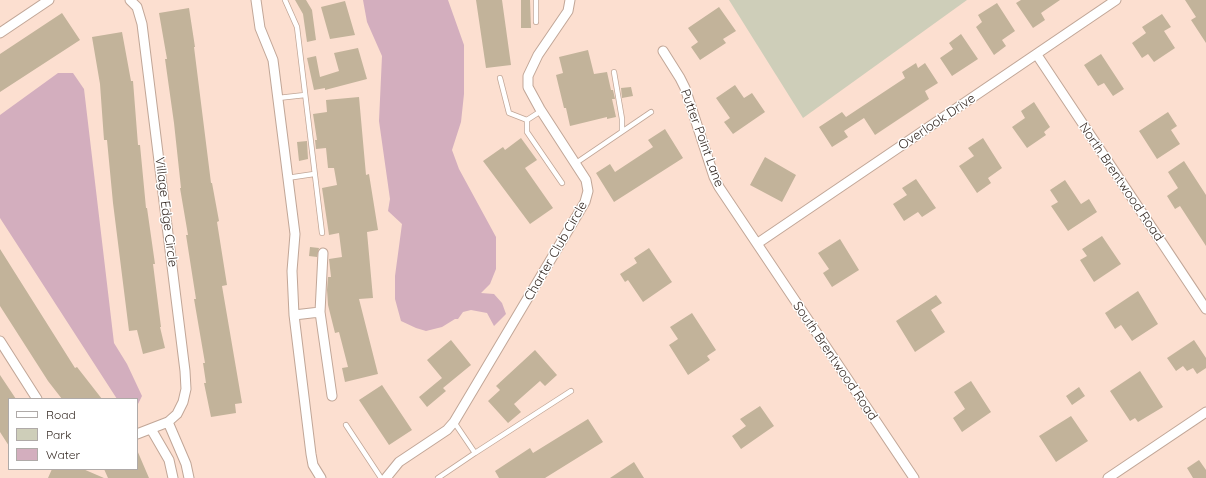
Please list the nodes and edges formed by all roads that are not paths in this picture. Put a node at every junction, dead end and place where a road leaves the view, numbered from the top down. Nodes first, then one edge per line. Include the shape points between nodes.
1 (49, 0) edge
2 (130, 0) edge
3 (256, 0) edge
4 (285, 0) edge
5 (536, 0) edge
6 (570, 0) edge
7 (1116, 0) edge
8 (536, 22) dead end
9 (0, 33) edge
10 (662, 51) dead end
11 (1036, 54) junction
12 (614, 72) dead end
13 (500, 78) dead end
14 (306, 95) junction
15 (278, 98) junction
16 (541, 110) junction
17 (651, 112) dead end
18 (527, 120) junction
19 (622, 131) junction
20 (576, 163) junction
21 (314, 174) junction
22 (287, 178) junction
23 (562, 183) dead end
24 (322, 233) dead end
25 (758, 243) junction
26 (323, 253) dead end
27 (1206, 309) edge
28 (320, 312) junction
29 (294, 315) junction
30 (0, 341) edge
31 (571, 391) dead end
32 (332, 396) dead end
33 (36, 398) edge
34 (1206, 412) edge
35 (168, 422) junction
36 (454, 422) junction
37 (346, 425) dead end
38 (151, 429) junction
39 (138, 434) edge
40 (475, 452) junction
41 (182, 455) junction
42 (169, 460) junction
43 (173, 478) edge
44 (189, 478) edge
45 (321, 478) edge
46 (381, 478) edge
47 (386, 478) edge
48 (438, 478) edge
49 (914, 478) edge
50 (1108, 478) edge

1 - 9 street
2 - 35 street, Village Edge Circle via 136,7 142,24 185,371 186,389 183,402 177,414
3 - 15 street via 260,28 273,60
4 - 14 lane via 296,27
5 - 8 lane
6 - 16 street, Charter Club Circle via 568,11 538,55 528,76 528,87
7 - 11 street, Overlook Drive
10 - 25 street, Putter Point Lane via 685,88 719,187
11 - 25 street, Overlook Drive
11 - 27 street, North Brentwood Road
12 - 19 lane
13 - 18 lane via 509,113
14 - 15 lane
14 - 21 lane
15 - 22 street
16 - 18 lane
16 - 20 street, Charter Club Circle
17 - 19 lane
18 - 23 lane via 527,132
19 - 20 lane
20 - 36 street, Charter Club Circle via 586,180 588,191 585,202
21 - 22 lane
21 - 24 lane
22 - 29 street via 295,234 292,277
25 - 49 street, South Brentwood Road
26 - 28 street
28 - 29 street
28 - 32 street
29 - 45 street via 311,454 313,465
30 - 33 street
31 - 40 lane
34 - 50 street
35 - 38 street, Village Edge Circle
35 - 41 street
36 - 40 lane
36 - 47 street, Charter Club Circle via 396,465
37 - 46 lane
38 - 39 street, Village Edge Circle
38 - 42 street
40 - 48 lane
41 - 42 street
41 - 44 street
42 - 43 street

